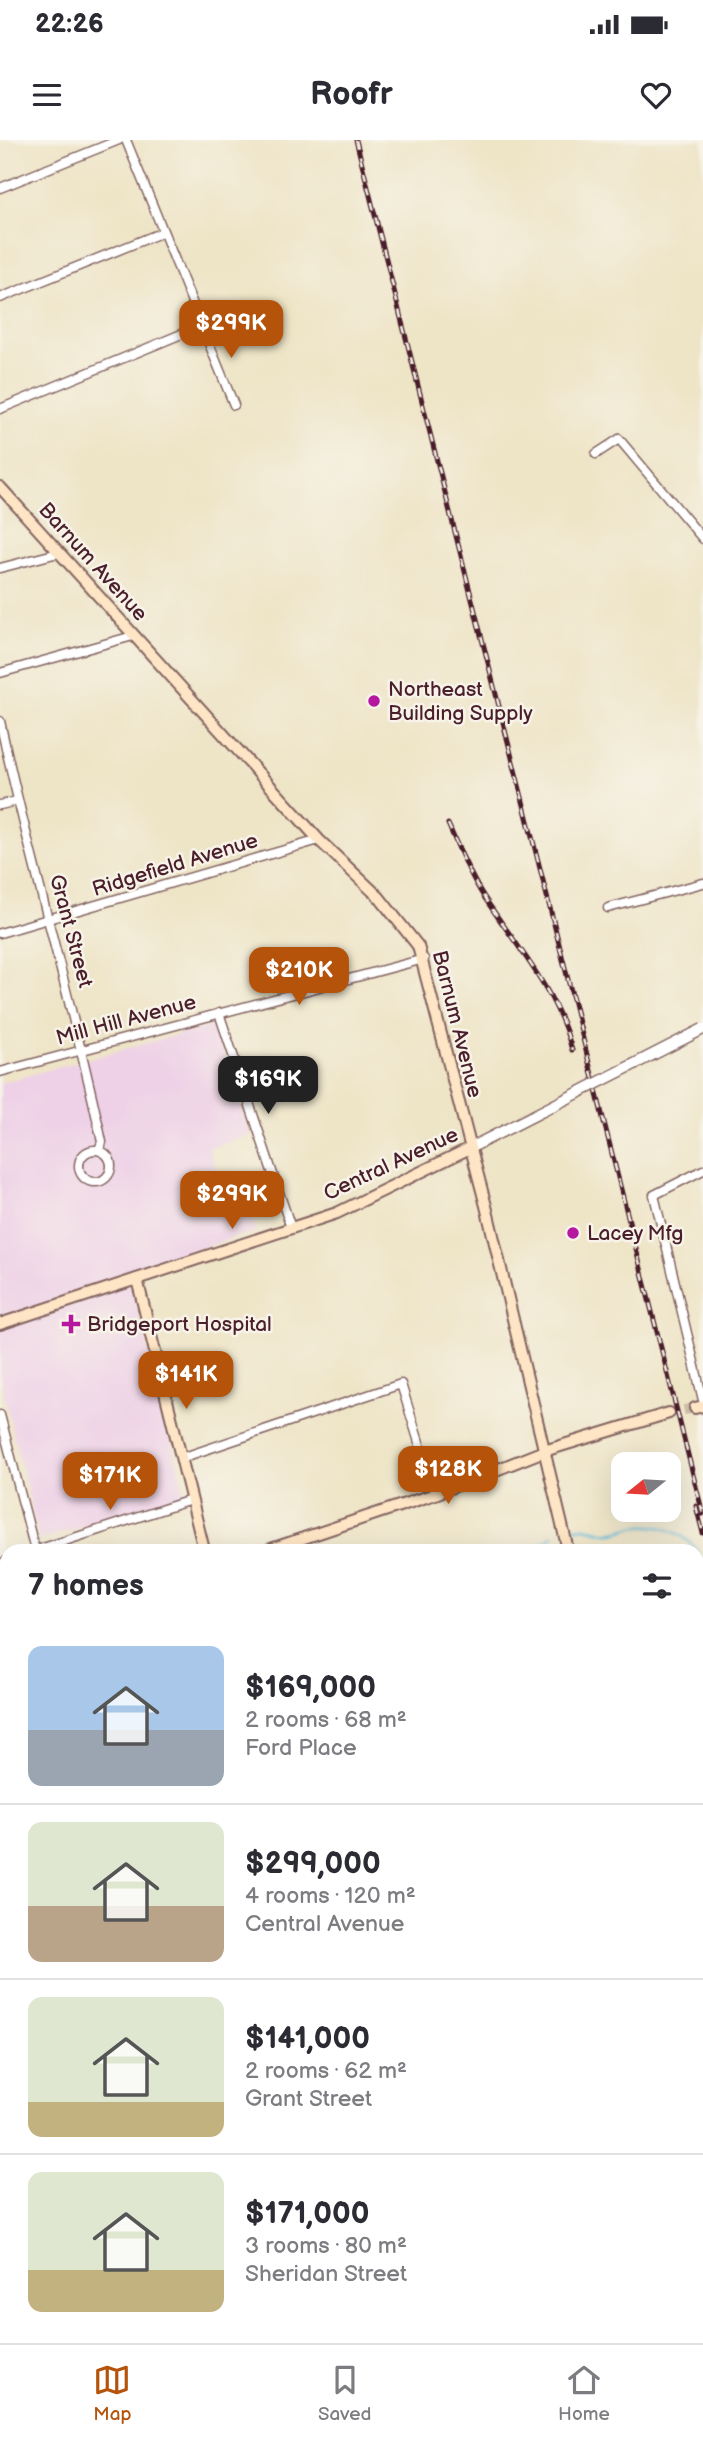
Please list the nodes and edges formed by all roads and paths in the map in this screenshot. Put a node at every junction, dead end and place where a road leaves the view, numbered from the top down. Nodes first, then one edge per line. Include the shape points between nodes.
1 (119, 140) edge
2 (126, 140) edge
3 (0, 188) edge
4 (163, 232) junction
5 (0, 298) edge
6 (201, 326) junction
7 (234, 405) dead end
8 (0, 410) edge
9 (596, 454) dead end
10 (0, 487) edge
11 (703, 539) edge
12 (58, 553) junction
13 (0, 568) edge
14 (133, 636) junction
15 (0, 673) edge
16 (0, 721) edge
17 (17, 801) junction
18 (0, 805) edge
19 (319, 839) junction
20 (703, 883) edge
21 (608, 908) dead end
22 (49, 921) junction
23 (0, 933) edge
24 (424, 959) junction
25 (219, 1013) junction
26 (703, 1029) edge
27 (83, 1050) junction
28 (0, 1072) edge
29 (468, 1149) junction
30 (100, 1150) junction
31 (703, 1170) edge
32 (291, 1228) junction
33 (137, 1279) junction
34 (0, 1324) edge
35 (700, 1405) edge
36 (669, 1413) tunnel mouth
37 (0, 1415) edge
38 (544, 1451) junction
39 (181, 1458) junction
40 (435, 1494) junction
41 (191, 1500) junction
42 (34, 1544) edge
43 (55, 1544) edge
44 (202, 1544) edge
45 (286, 1544) edge
46 (567, 1544) edge

1 - 3 street
2 - 4 street
4 - 5 street
4 - 6 street
6 - 7 street
6 - 8 street
9 - 11 street via 620,439
10 - 12 main road, Barnum Avenue
12 - 13 street
12 - 14 main road, Barnum Avenue
14 - 15 street
14 - 19 main road, Barnum Avenue
16 - 17 street, Grant Street
17 - 18 street
17 - 22 street, Grant Street
19 - 22 street, Ridgefield Avenue
19 - 24 main road, Barnum Avenue via 404,926
20 - 21 street
22 - 23 street, Ridgefield Avenue
22 - 27 street, Grant Street
24 - 25 street, Mill Hill Avenue
24 - 29 main road, Barnum Avenue
25 - 27 street, Mill Hill Avenue
25 - 32 street
26 - 29 street, Central Avenue, bridge
27 - 28 street, Mill Hill Avenue
27 - 30 street, Grant Street
29 - 32 main road, Central Avenue via 337,1213
29 - 38 main road, Barnum Avenue via 489,1218
30 - 30 street, Grant Street via 89,1151 79,1164 81,1174 90,1181 105,1179 111,1171 108,1156
31 - 35 street via 653,1195
32 - 33 main road, Central Avenue
33 - 34 main road, Central Avenue
33 - 39 main road
36 - 38 main road
37 - 42 street
38 - 40 main road
38 - 46 main road, Barnum Avenue
39 - 40 street via 401,1384
39 - 41 main road
40 - 45 main road
41 - 43 street
41 - 44 main road

